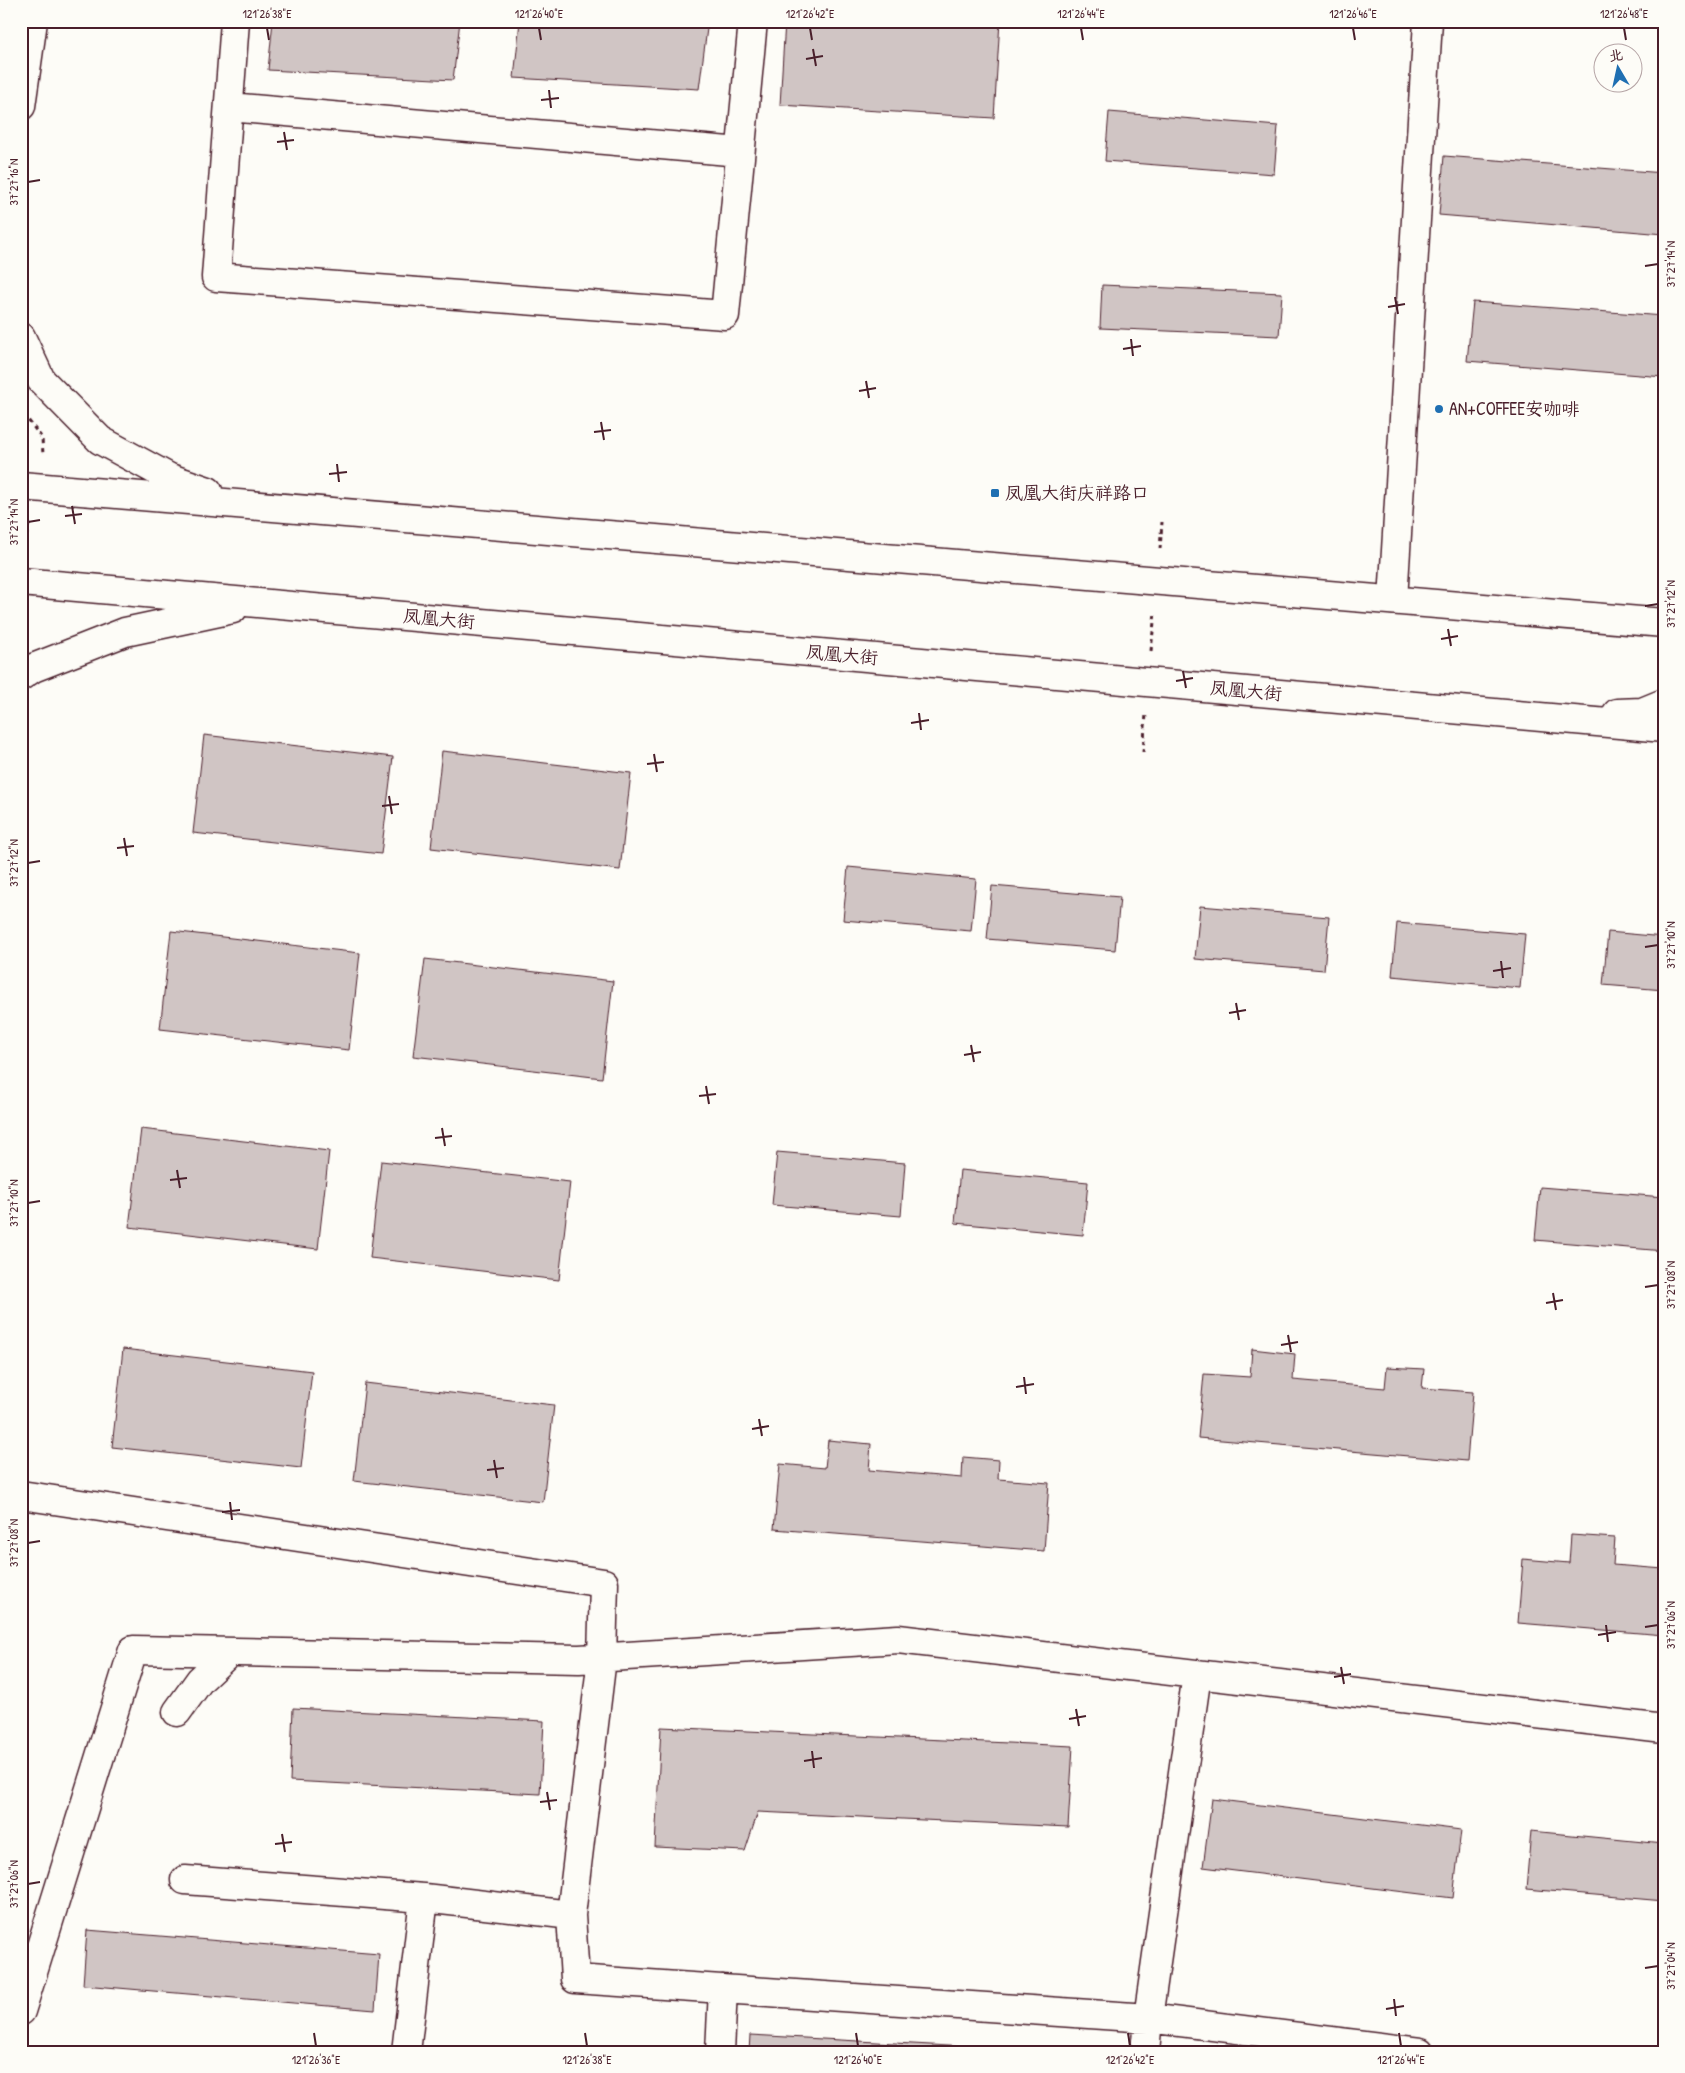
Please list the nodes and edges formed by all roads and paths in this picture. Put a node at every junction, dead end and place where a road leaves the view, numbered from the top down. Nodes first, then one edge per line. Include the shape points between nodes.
1 (33, 21) edge
2 (235, 21) edge
3 (753, 21) edge
4 (1428, 21) edge
5 (21, 106) edge
6 (229, 107) junction
7 (740, 152) junction
8 (21, 337) edge
9 (21, 419) edge
10 (28, 420) dead end
11 (21, 486) edge
12 (247, 504) junction
13 (1162, 522) dead end
14 (1160, 551) dead end
15 (21, 582) edge
16 (1393, 600) junction
17 (261, 603) junction
18 (1155, 608) dead end
19 (1557, 614) junction
20 (1664, 623) edge
21 (1664, 638) edge
22 (1151, 656) dead end
23 (21, 676) edge
24 (1664, 703) edge
25 (1146, 713) dead end
26 (1523, 715) junction
27 (1664, 728) edge
28 (1143, 752) dead end
29 (21, 1495) edge
30 (230, 1652) junction
31 (602, 1658) junction
32 (1197, 1674) junction
33 (177, 1712) dead end
34 (1664, 1729) edge
35 (185, 1880) dead end
36 (424, 1898) junction
37 (571, 1915) junction
38 (723, 1989) junction
39 (21, 2011) edge
40 (1148, 2018) junction
41 (406, 2052) edge
42 (720, 2052) edge
43 (1145, 2052) edge
44 (1420, 2052) edge

1 - 5 street
2 - 6 street
3 - 7 street
4 - 16 street
6 - 7 street
6 - 7 street via 216,277 725,315
8 - 12 street via 41,380 100,440 170,478
9 - 10 path
11 - 12 street
12 - 16 street
13 - 14 path
15 - 17 street, 凤凰大街
16 - 19 street
17 - 23 street via 125,632 33,668
17 - 26 street, 凤凰大街
18 - 22 path
19 - 20 street
19 - 21 street
24 - 26 street via 1642,712
25 - 28 path
26 - 27 street, 凤凰大街
29 - 31 street via 604,1582
30 - 31 street
30 - 33 street via 200,1680
30 - 39 street via 133,1650
31 - 32 street via 898,1640
31 - 37 street
32 - 34 street
32 - 40 street
35 - 36 street
36 - 37 street
36 - 41 street
37 - 38 street via 575,1979
38 - 40 street
38 - 42 street
40 - 43 street
40 - 44 street

